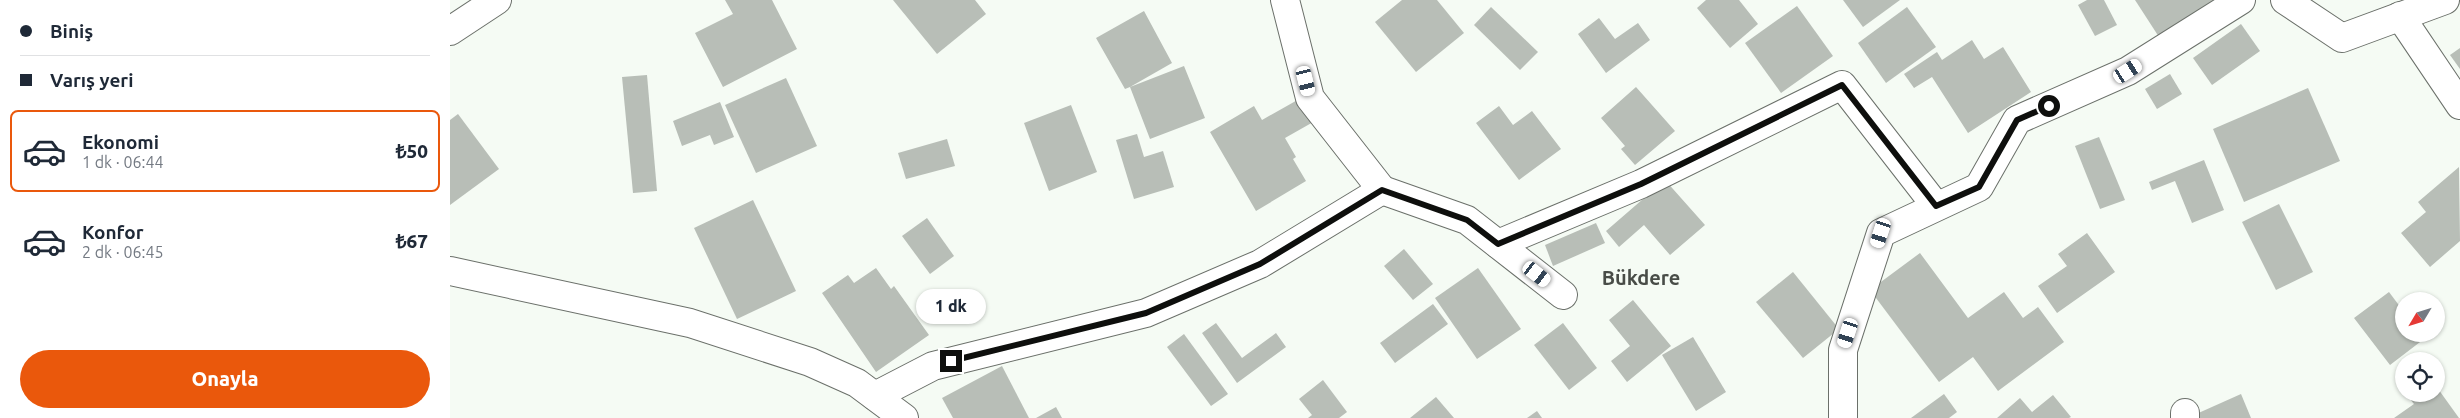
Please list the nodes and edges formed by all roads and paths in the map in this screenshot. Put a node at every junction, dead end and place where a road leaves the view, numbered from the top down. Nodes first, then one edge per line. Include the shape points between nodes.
1 (497, 0) edge
2 (1285, 0) edge
3 (2241, 0) edge
4 (2285, 0) edge
5 (2445, 0) edge
6 (2400, 16) junction
7 (450, 32) edge
8 (2460, 105) edge
9 (1382, 190) junction
10 (1936, 206) junction
11 (1498, 244) junction
12 (450, 271) edge
13 (1563, 295) dead end
14 (875, 396) junction
15 (904, 418) edge
16 (1843, 418) edge

1 - 7 street
2 - 9 street via 1310,98
3 - 10 street via 2128,71 2017,120 1979,187
4 - 6 street via 2342,38
5 - 6 street
6 - 8 street
9 - 11 street via 1467,220
9 - 14 street via 1260,264 1146,313 933,366
10 - 11 street via 1842,85 1641,184
10 - 16 street via 1881,233 1843,350
11 - 13 street
12 - 14 street via 690,323 810,362 856,382
14 - 15 street

